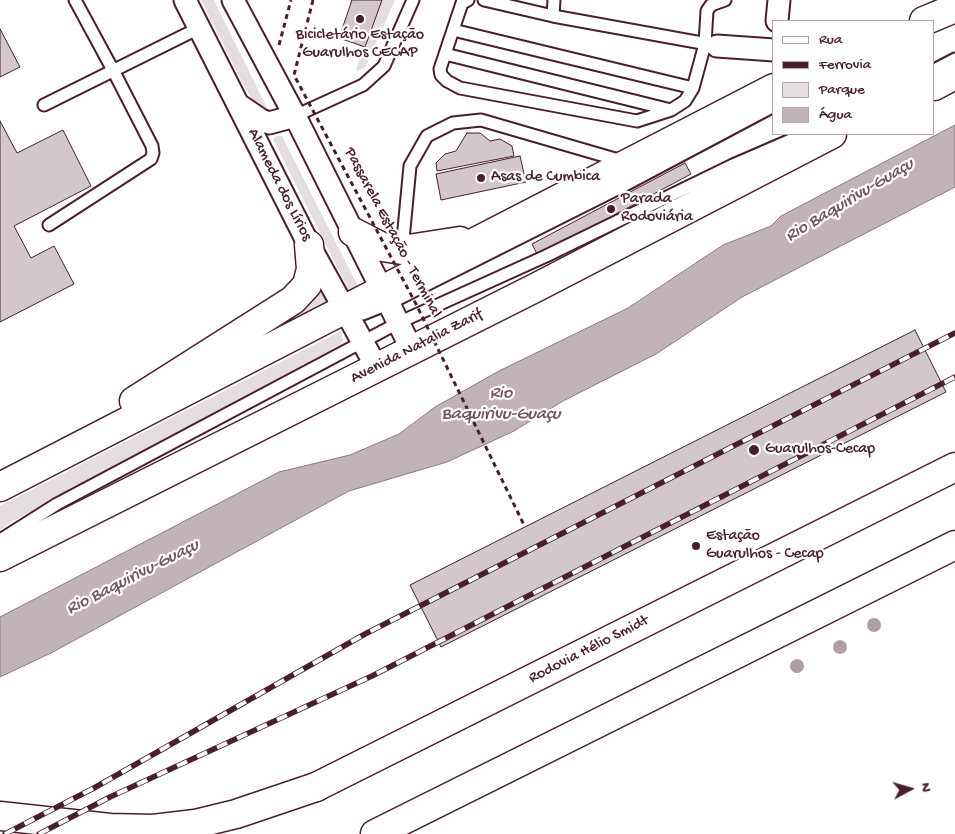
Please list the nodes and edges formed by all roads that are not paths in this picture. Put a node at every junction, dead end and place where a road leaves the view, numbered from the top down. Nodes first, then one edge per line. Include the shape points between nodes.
1 (76, 0) edge
2 (185, 0) edge
3 (234, 0) edge
4 (413, 0) edge
5 (468, 0) edge
6 (484, 0) edge
7 (554, 0) edge
8 (725, 0) edge
9 (779, 0) edge
10 (955, 8) edge
11 (553, 16) junction
12 (777, 20) edge
13 (926, 20) edge
14 (955, 20) edge
15 (200, 28) junction
16 (453, 30) junction
17 (935, 30) edge
18 (711, 45) junction
19 (772, 50) edge
20 (445, 54) junction
21 (955, 59) edge
22 (935, 69) edge
23 (114, 72) junction
24 (955, 76) edge
25 (935, 86) edge
26 (693, 88) junction
27 (772, 89) edge
28 (236, 103) junction
29 (44, 105) dead end
30 (772, 107) edge
31 (671, 110) junction
32 (295, 116) junction
33 (802, 135) edge
34 (830, 135) edge
35 (628, 163) junction
36 (49, 225) dead end
37 (353, 232) junction
38 (529, 233) junction
39 (484, 238) junction
40 (309, 245) junction
41 (402, 250) junction
42 (385, 297) junction
43 (347, 314) junction
44 (398, 323) junction
45 (362, 342) junction
46 (412, 350) junction
47 (377, 368) junction
48 (88, 455) dead end
49 (57, 459) junction
50 (955, 467) edge
51 (0, 487) edge
52 (0, 540) edge
53 (955, 545) edge
54 (0, 557) edge
55 (316, 787) junction
56 (0, 816) edge
57 (223, 834) edge
58 (375, 834) edge

1 - 23 lane
2 - 15 street, Alameda dos Lírios
3 - 32 street
4 - 32 lane via 384,66 362,85
5 - 16 lane via 462,3
6 - 11 lane
7 - 11 lane
8 - 18 lane via 711,5 708,11
9 - 12 street
10 - 13 main road
11 - 18 lane
14 - 17 lane
15 - 23 lane
15 - 28 street, Alameda dos Lírios
16 - 20 lane
16 - 26 lane
18 - 19 street
18 - 26 lane
20 - 31 lane
20 - 31 lane via 441,75 460,88 622,120 637,121
21 - 22 lane
23 - 29 lane
23 - 36 lane via 152,146 151,159
24 - 25 main road
26 - 31 lane via 685,101
27 - 35 main road
28 - 32 street via 269,123
28 - 40 street, Alameda dos Lírios
30 - 38 lane
32 - 37 street
33 - 44 lane
34 - 46 main road, Avenida Natalia Zarif
35 - 39 main road
35 - 41 lane via 481,120 452,123 427,136 410,166
37 - 41 main road via 382,247
37 - 42 street
38 - 39 lane
38 - 42 lane
39 - 41 main road
39 - 42 main road
40 - 43 street, Alameda dos Lírios
40 - 49 main road via 311,269 307,285 293,300 142,395
42 - 43 main road
42 - 44 street
43 - 45 street, Alameda dos Lírios
43 - 48 lane
43 - 49 main road
44 - 45 lane
44 - 46 street
45 - 47 street, Alameda dos Lírios
45 - 52 lane via 57,504
46 - 47 main road, Avenida Natalia Zarif
47 - 54 main road, Avenida Natalia Zarif
49 - 51 main road
50 - 55 main road, Rodovia Hélio Smidt
53 - 58 main road
55 - 56 main road via 236,814 195,824 152,829 110,828
55 - 57 main road, Rodovia Hélio Smidt

